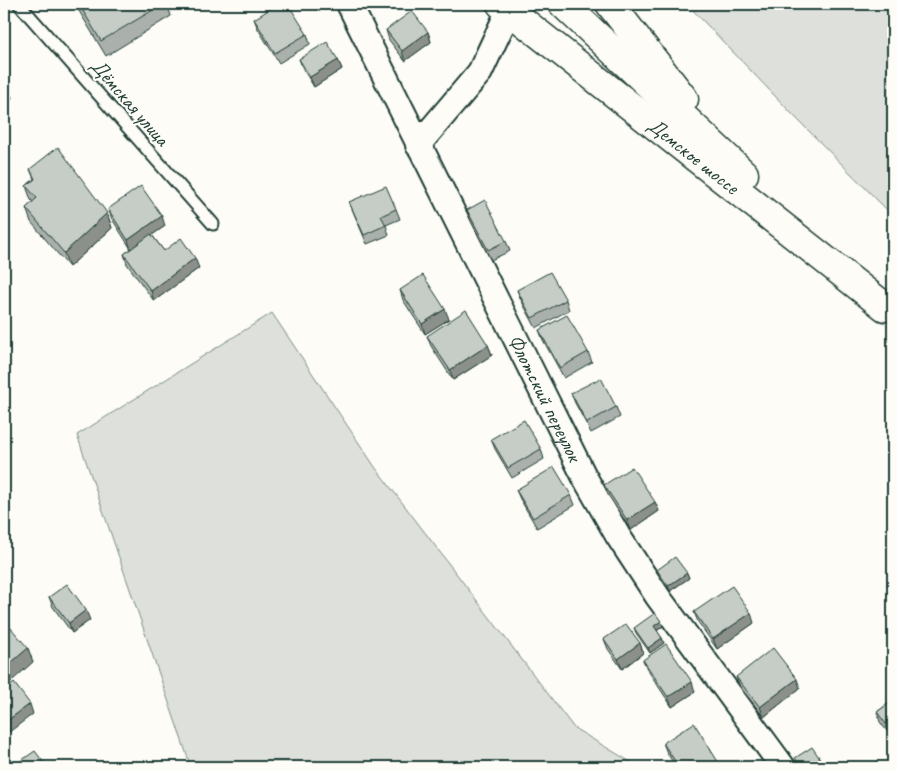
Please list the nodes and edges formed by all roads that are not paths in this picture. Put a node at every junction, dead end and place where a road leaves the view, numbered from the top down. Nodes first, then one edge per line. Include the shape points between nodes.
1 (19, 4) edge
2 (349, 4) edge
3 (563, 4) edge
4 (610, 4) edge
5 (505, 7) edge
6 (418, 145) junction
7 (735, 165) junction
8 (213, 224) dead end
9 (889, 310) edge
10 (783, 767) edge

1 - 8 lane, Дёмская улица
2 - 6 street, Флотский переулок
3 - 7 main road, Демское шоссе
4 - 7 main road
5 - 6 street via 480,72
5 - 9 main road, Демское шоссе
6 - 10 street, Флотский переулок via 585,478 618,536 658,597
7 - 9 main road, Демское шоссе

